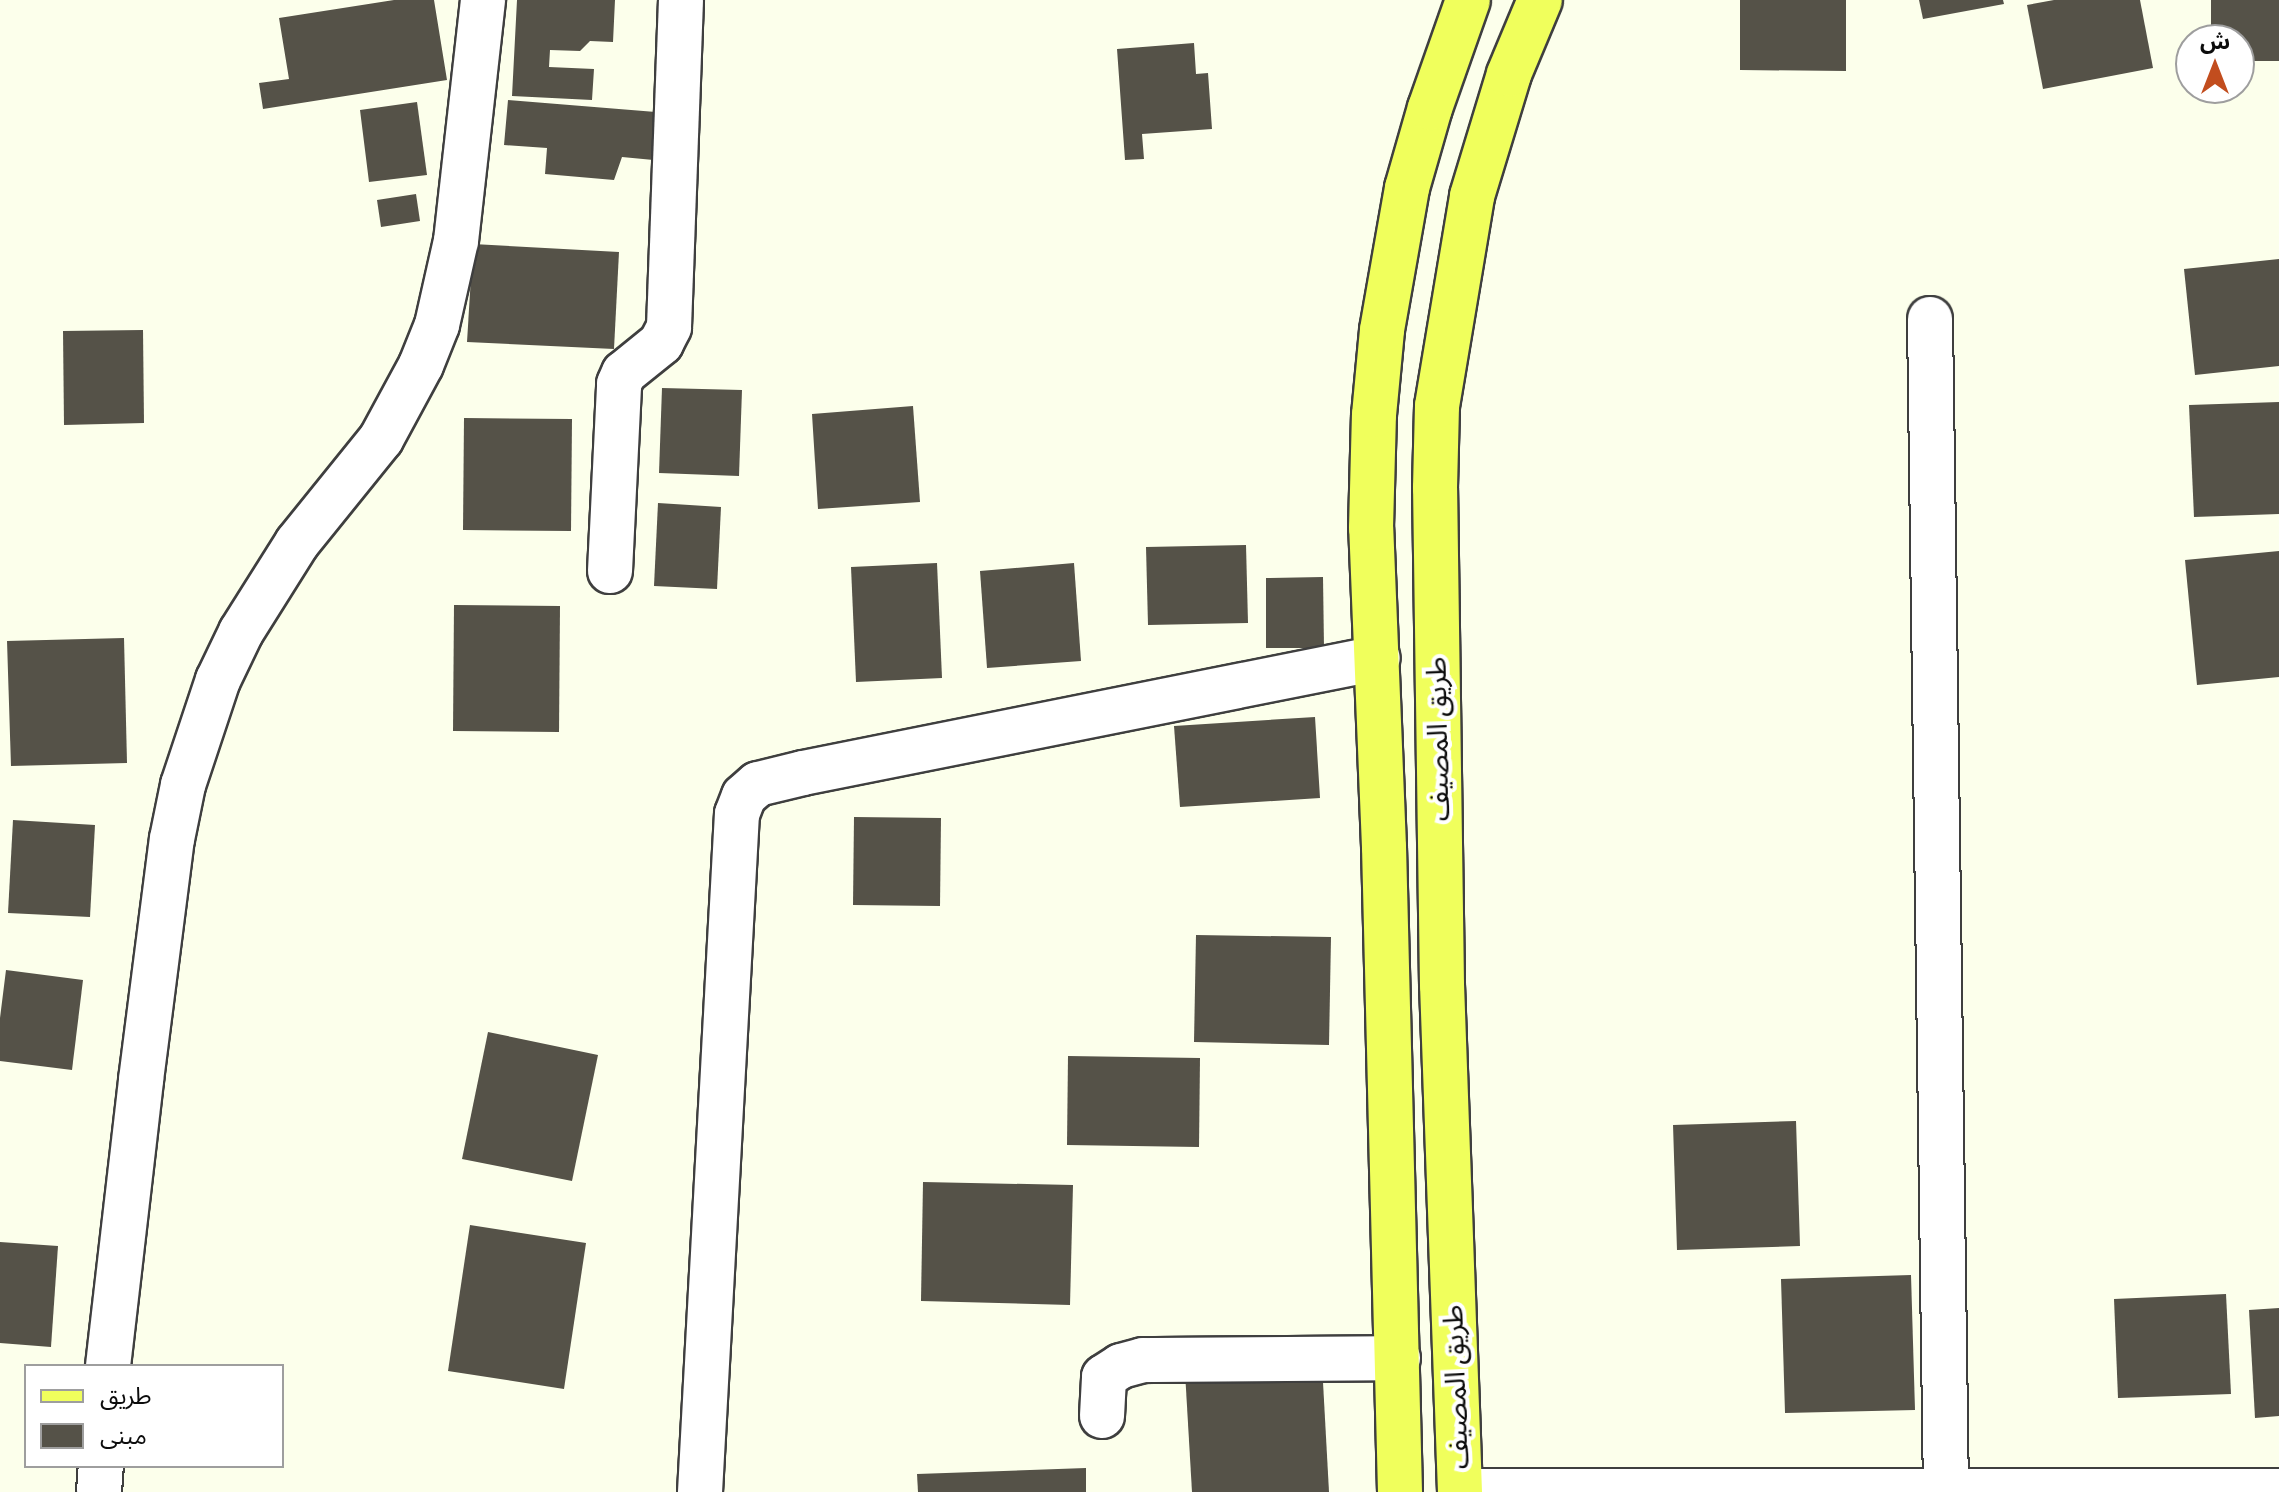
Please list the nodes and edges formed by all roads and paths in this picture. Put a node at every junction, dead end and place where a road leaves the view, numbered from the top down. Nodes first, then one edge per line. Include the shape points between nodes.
1 (483, 0) edge
2 (681, 0) edge
3 (1468, 0) edge
4 (1540, 0) edge
5 (1930, 319) dead end
6 (610, 571) dead end
7 (1378, 658) junction
8 (1398, 1358) junction
9 (108, 1364) edge
10 (1102, 1416) dead end
11 (101, 1468) edge
12 (1946, 1491) edge
13 (2279, 1491) edge
14 (99, 1492) edge
15 (700, 1492) edge
16 (1400, 1492) edge
17 (1460, 1492) edge

1 - 9 street via 456,241 432,339 381,439 297,543 241,632 198,731 183,785
2 - 6 street via 669,327 661,343 624,373 619,384
3 - 7 main road, طريق المصيف via 1407,188 1382,330 1371,528
4 - 17 main road, طريق المصيف via 1509,74 1472,196 1437,406 1442,985
5 - 12 street
7 - 8 main road, طريق المصيف
7 - 15 street via 803,773 758,784 744,796 737,814
8 - 10 street via 1143,1360 1104,1377
8 - 16 main road, طريق المصيف
11 - 14 street
12 - 13 street
12 - 17 street

